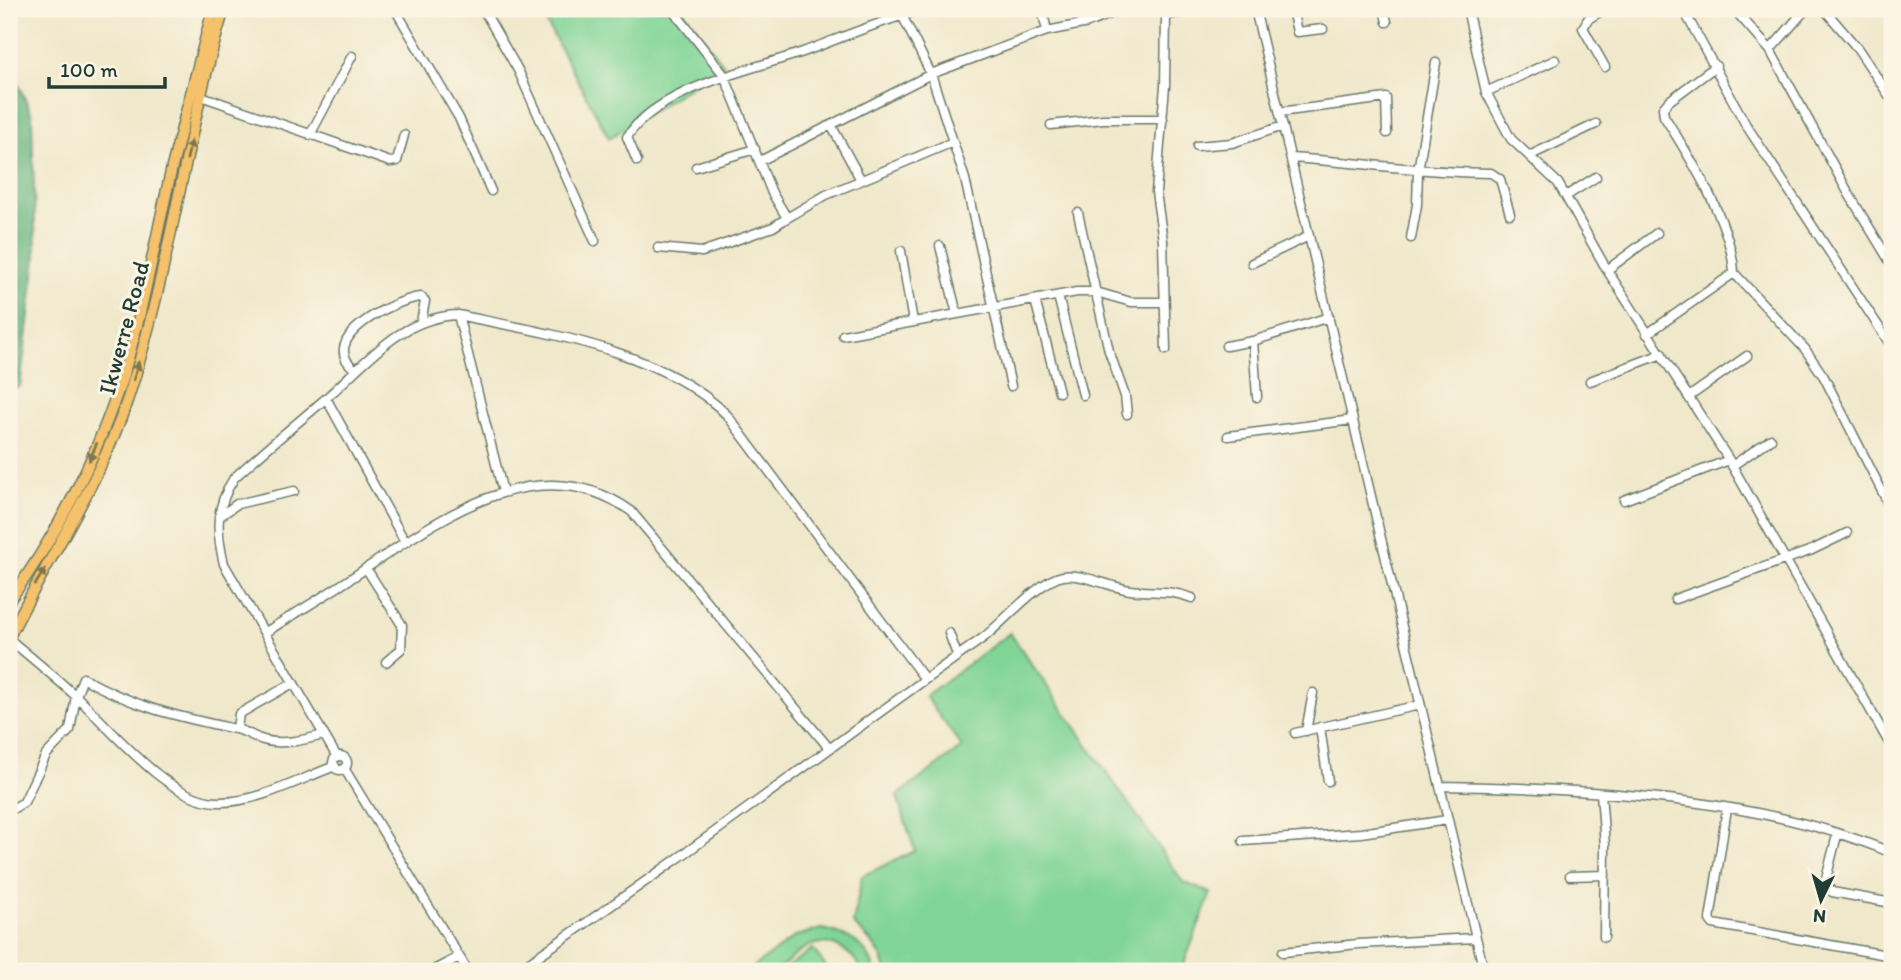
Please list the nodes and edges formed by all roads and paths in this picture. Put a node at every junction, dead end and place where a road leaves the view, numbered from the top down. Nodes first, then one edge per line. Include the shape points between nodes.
1 (213, 9) edge
2 (224, 9) edge
3 (395, 9) edge
4 (484, 9) edge
5 (672, 9) edge
6 (924, 9) edge
7 (1042, 9) edge
8 (1123, 9) edge
9 (1209, 9) edge
10 (1255, 9) edge
11 (1292, 9) edge
12 (1384, 9) edge
13 (1467, 9) edge
14 (1604, 9) edge
15 (1688, 9) edge
16 (1734, 9) edge
17 (1806, 9) edge
18 (1824, 9) edge
19 (901, 12) edge
20 (1164, 12) edge
21 (1387, 22) dead end
22 (1323, 29) dead end
23 (1047, 31) junction
24 (1770, 50) junction
25 (352, 56) dead end
26 (1555, 60) dead end
27 (1436, 63) dead end
28 (1605, 66) dead end
29 (1716, 66) junction
30 (931, 74) junction
31 (724, 75) junction
32 (1486, 92) junction
33 (201, 96) junction
34 (1892, 100) edge
35 (1280, 112) junction
36 (1163, 119) junction
37 (1596, 124) dead end
38 (831, 125) junction
39 (1051, 125) dead end
40 (1283, 126) junction
41 (1387, 133) dead end
42 (310, 135) junction
43 (404, 135) dead end
44 (953, 142) junction
45 (1197, 146) dead end
46 (755, 149) junction
47 (1529, 156) junction
48 (1291, 158) junction
49 (760, 160) junction
50 (637, 161) dead end
51 (696, 167) dead end
52 (1418, 171) junction
53 (1596, 177) dead end
54 (861, 180) junction
55 (491, 191) dead end
56 (1566, 195) junction
57 (1078, 213) dead end
58 (1510, 214) dead end
59 (787, 218) junction
60 (1657, 233) dead end
61 (1309, 236) junction
62 (1411, 238) dead end
63 (594, 241) dead end
64 (940, 246) dead end
65 (658, 248) dead end
66 (901, 251) dead end
67 (1252, 263) dead end
68 (1892, 265) edge
69 (1607, 270) junction
70 (1734, 273) junction
71 (1096, 292) junction
72 (1058, 296) junction
73 (1035, 300) junction
74 (1164, 302) junction
75 (995, 308) junction
76 (957, 314) junction
77 (458, 315) junction
78 (1329, 317) junction
79 (421, 322) junction
80 (913, 322) junction
81 (1647, 334) junction
82 (843, 335) dead end
83 (1253, 341) junction
84 (1226, 346) dead end
85 (1892, 347) edge
86 (1166, 351) dead end
87 (1661, 354) junction
88 (1747, 356) dead end
89 (356, 370) junction
90 (1590, 381) dead end
91 (1011, 386) dead end
92 (1059, 391) dead end
93 (1083, 395) dead end
94 (1690, 396) junction
95 (1257, 397) dead end
96 (326, 398) junction
97 (1127, 414) dead end
98 (1352, 421) junction
99 (1228, 436) dead end
100 (1771, 439) dead end
101 (1730, 463) junction
102 (294, 491) dead end
103 (503, 492) junction
104 (1624, 500) dead end
105 (1892, 511) edge
106 (217, 519) junction
107 (1847, 533) dead end
108 (404, 540) junction
109 (1784, 559) junction
110 (366, 568) junction
111 (1192, 598) dead end
112 (1675, 599) dead end
113 (9, 601) edge
114 (266, 632) junction
115 (949, 634) dead end
116 (9, 638) edge
117 (957, 655) junction
118 (386, 662) dead end
119 (924, 678) junction
120 (293, 683) junction
121 (1313, 693) dead end
122 (76, 696) junction
123 (1420, 705) junction
124 (1320, 727) junction
125 (237, 729) junction
126 (1306, 731) junction
127 (1295, 733) dead end
128 (324, 735) junction
129 (829, 748) junction
130 (1892, 748) edge
131 (339, 764) junction
132 (1328, 781) dead end
133 (1441, 786) junction
134 (1601, 793) junction
135 (1727, 808) junction
136 (9, 811) edge
137 (1447, 820) junction
138 (1837, 835) junction
139 (1243, 841) dead end
140 (1892, 853) edge
141 (1605, 875) junction
142 (1570, 876) dead end
143 (1892, 903) edge
144 (1604, 937) dead end
145 (1476, 938) junction
146 (1283, 952) dead end
147 (1892, 956) edge
148 (459, 957) junction
149 (432, 971) edge
150 (468, 971) edge
151 (516, 971) edge
152 (1484, 971) edge

1 -> 113 main road, Ikwerre Road via 119,387 80,484 29,575
2 - 33 main road, Ikwerre Road
3 - 55 street via 459,118
4 - 63 street via 518,69
5 - 31 street
6 - 19 street
7 - 23 street
8 - 23 street via 1088,23
9 - 20 street
10 - 35 street
11 - 22 street via 1297,32
12 - 21 street
13 - 32 street
14 - 28 street via 1588,19 1583,29
15 - 29 street via 1688,18
16 - 24 street
17 - 24 street
18 - 34 street
19 - 30 street
19 - 31 street via 781,59
20 - 36 street
23 - 30 street
24 - 68 street
25 - 42 street
26 - 32 street
27 - 52 street
29 - 70 street via 1663,108 1723,226
29 - 85 street via 1746,125
30 - 38 street
30 - 44 street
31 - 46 street
31 - 50 street via 650,113 632,129 628,146
32 - 47 street via 1511,139
33 - 42 street
116 -> 33 main road, Ikwerre Road via 84,502 129,396
35 - 40 street
35 - 41 street via 1386,98
36 - 39 street
36 - 74 street via 1156,192
37 - 47 street
38 - 49 street
38 - 54 street
40 - 45 street via 1232,143
40 - 48 street
42 - 43 street via 390,162 401,156
44 - 54 street
44 - 75 street
46 - 49 street
46 - 51 street
47 - 56 street
48 - 52 street
48 - 61 street
49 - 59 street
52 - 58 street via 1497,175
52 - 62 street
53 - 56 street
54 - 59 street
56 - 69 street
57 - 71 street
59 - 65 street via 774,227 702,252
60 - 69 street
61 - 67 street
61 - 78 street
64 - 76 street
66 - 80 street
69 - 81 street
70 - 81 street
70 - 105 street via 1818,368
71 - 72 street
71 - 74 street via 1111,299
71 - 97 street
72 - 73 street
72 - 93 street
73 - 75 street
73 - 92 street
74 - 86 street
75 - 76 street
75 - 91 street
76 - 80 street
77 - 79 street
77 - 103 street
77 - 119 street via 591,346 646,363 693,387 716,405
78 - 83 street
78 - 98 street
79 - 89 street via 396,335
79 - 89 street via 425,302 421,297 393,305 355,328 345,347
80 - 82 street
81 - 87 street
83 - 84 street
83 - 95 street
87 - 90 street
87 - 94 street
88 - 94 street
89 - 96 street
94 - 101 street
96 - 106 street via 233,478
96 - 108 street
98 - 99 street
98 - 123 street
100 - 101 street
101 - 104 street
101 - 109 street
102 - 106 street via 237,504
103 - 108 street
103 - 129 street via 551,484 580,486 631,511
106 - 114 street via 225,564
107 - 109 street
108 - 110 street
109 - 112 street
109 - 130 street
110 - 114 street
110 - 118 street via 402,625 401,649
111 - 117 street via 1168,590 1131,590 1062,576
114 - 120 street
115 - 117 street
116 - 122 street
117 - 119 street
119 - 129 street
120 - 125 street via 239,714
120 - 128 street
121 - 126 street
122 - 125 street via 83,678 156,712
122 - 131 street via 162,778 213,802 248,798
122 - 136 street via 70,730 46,755 24,802
123 - 124 street
123 - 133 street
124 - 126 street
124 - 132 street
125 - 128 street via 263,740 299,741
126 - 127 street
128 - 131 street
129 - 151 street via 638,889
131 - 148 street
133 - 134 street
133 - 137 street
134 - 135 street
134 - 141 street
135 - 138 street
135 - 147 street via 1710,919 1713,924
137 - 139 street via 1361,833
137 - 145 street
138 - 140 street
138 - 143 street via 1826,889
141 - 142 street
141 - 144 street
145 - 146 street
145 - 152 street
148 - 149 street
148 - 150 street

